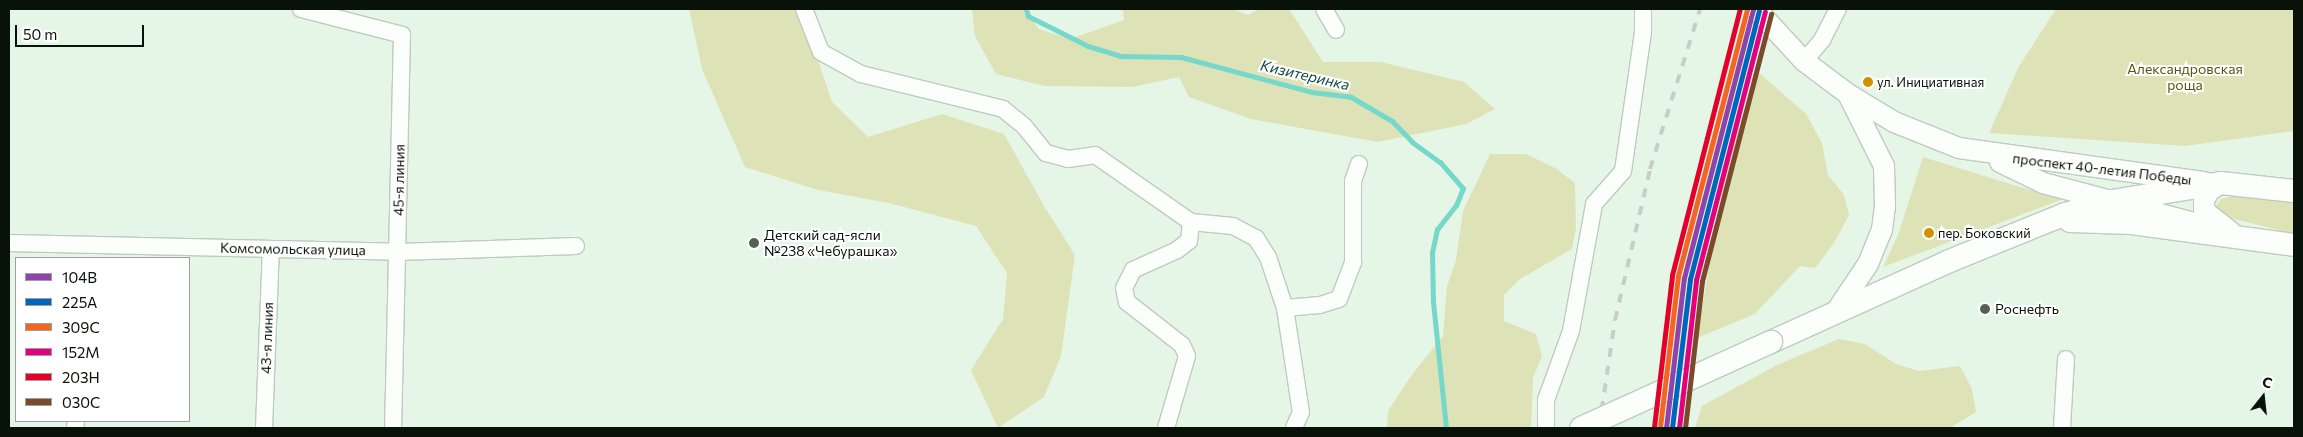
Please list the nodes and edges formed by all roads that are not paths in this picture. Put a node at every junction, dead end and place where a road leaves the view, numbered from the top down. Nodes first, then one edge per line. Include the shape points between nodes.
1 (301, 9) edge
2 (804, 9) edge
3 (1324, 9) edge
4 (1643, 9) edge
5 (1756, 9) edge
6 (1838, 9) edge
7 (1336, 30) dead end
8 (1804, 61) junction
9 (1848, 94) junction
10 (1983, 153) junction
11 (1359, 164) dead end
12 (2221, 184) junction
13 (2294, 191) edge
14 (2112, 201) junction
15 (1191, 222) junction
16 (2047, 222) junction
17 (2231, 232) junction
18 (2254, 239) junction
19 (9, 243) edge
20 (2294, 245) edge
21 (576, 246) dead end
22 (271, 249) junction
23 (82, 251) edge
24 (398, 252) junction
25 (1285, 308) junction
26 (1837, 310) junction
27 (2066, 359) dead end
28 (264, 428) edge
29 (393, 428) edge
30 (1166, 428) edge
31 (1294, 428) edge
32 (1546, 428) edge
33 (1581, 428) edge
34 (2062, 428) edge

1 - 24 street, 45-я линия via 402,35
2 - 15 street via 821,52 861,74 1003,109 1024,126 1046,153 1068,159 1094,156
3 - 7 street
4 - 32 street via 1643,33 1623,170 1594,204 1571,331 1546,400
5 - 8 street, проспект 40-летия Победы
6 - 8 street via 1822,40
8 - 9 street, проспект 40-летия Победы
9 - 10 street, проспект 40-летия Победы via 1894,122 1959,148
9 - 26 street via 1884,166 1885,207 1882,230 1868,264
10 - 12 street, проспект 40-летия Победы
10 - 14 street, проспект 40-летия Победы via 2043,183
11 - 25 street via 1353,180 1353,262 1340,299 1320,305
12 - 13 main road, проспект 40-летия Победы
12 - 14 main road, проспект 40-летия Победы
12 - 17 street via 2209,191 2204,211
14 - 16 main road, проспект 40-летия Победы
14 - 17 street, проспект 40-летия Победы
15 - 25 street via 1233,226 1256,238 1268,257
15 - 30 street via 1189,241 1133,270 1124,288 1127,302 1182,345 1187,356
16 - 18 main road, проспект 40-летия Победы via 2124,223
16 - 26 main road
17 - 18 street, проспект 40-летия Победы
18 - 20 main road, проспект 40-летия Победы
19 - 23 street, Комсомольская улица
21 - 24 street, Комсомольская улица
22 - 23 street, Комсомольская улица
22 - 24 street, Комсомольская улица
22 - 28 street, 43-я линия
24 - 29 street, 45-я линия
25 - 31 street via 1301,412
26 - 33 main road, bridge
27 - 34 street

